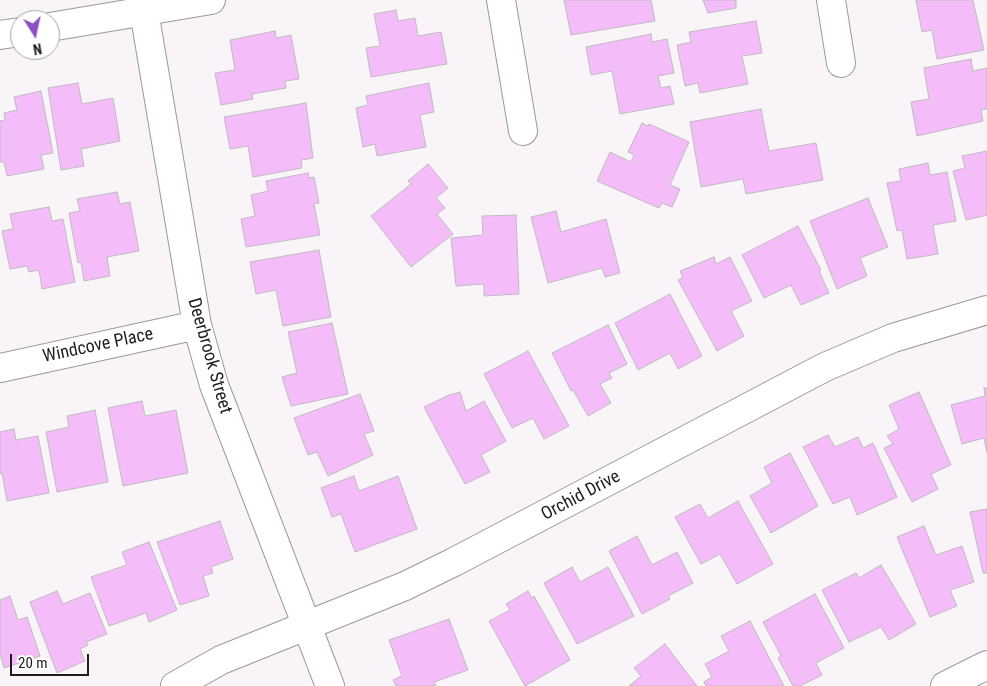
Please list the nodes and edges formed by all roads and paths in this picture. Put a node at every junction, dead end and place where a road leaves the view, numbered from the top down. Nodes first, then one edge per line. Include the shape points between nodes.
1 (211, 0) edge
2 (501, 0) edge
3 (831, 0) edge
4 (144, 11) junction
5 (60, 25) edge
6 (841, 63) dead end
7 (523, 131) dead end
8 (987, 310) edge
9 (197, 324) junction
10 (0, 368) edge
11 (306, 626) junction
12 (987, 665) edge
13 (175, 686) edge
14 (330, 686) edge
15 (945, 686) edge

1 - 4 street
2 - 7 street
3 - 6 street
4 - 5 street
4 - 9 street, Deerbrook Street
8 - 11 street, Orchid Drive via 893,338 825,367 454,562
9 - 10 street, Windcove Place
9 - 11 street, Deerbrook Street via 214,385
11 - 13 street, Orchid Drive via 221,660
11 - 14 street, Deerbrook Street
12 - 15 street

